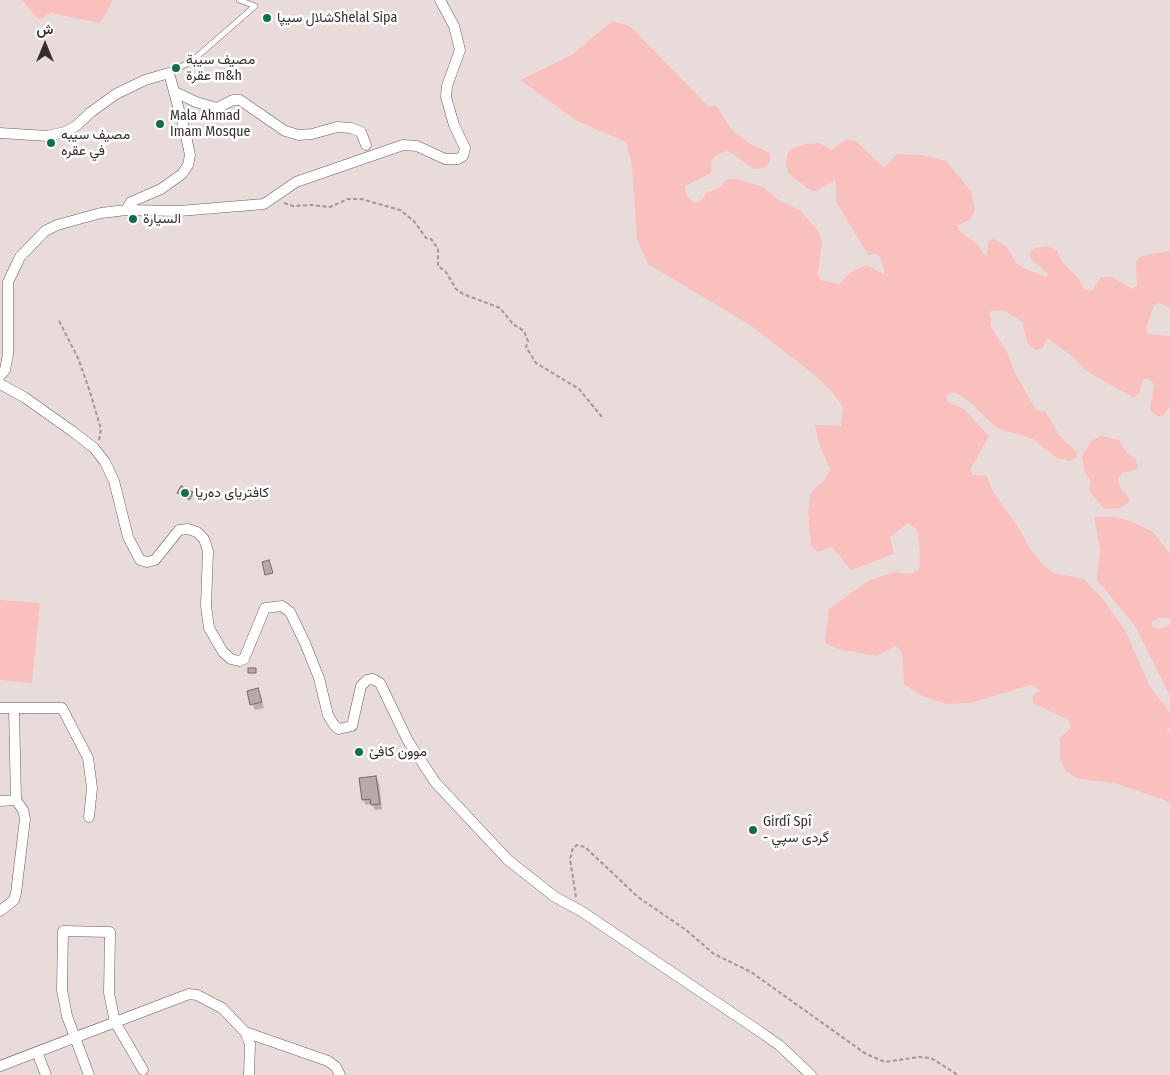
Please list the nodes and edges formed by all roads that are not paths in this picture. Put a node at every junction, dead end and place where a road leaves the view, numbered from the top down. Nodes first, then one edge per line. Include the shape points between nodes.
1 (239, 0) edge
2 (440, 0) edge
3 (170, 73) junction
4 (175, 92) junction
5 (0, 133) edge
6 (366, 145) dead end
7 (126, 210) junction
8 (0, 376) edge
9 (0, 384) edge
10 (0, 708) edge
11 (14, 709) junction
12 (16, 800) junction
13 (0, 801) edge
14 (89, 817) dead end
15 (0, 911) edge
16 (115, 1022) junction
17 (245, 1032) junction
18 (75, 1037) junction
19 (38, 1052) junction
20 (0, 1066) edge
21 (143, 1070) dead end
22 (46, 1075) edge
23 (89, 1075) edge
24 (250, 1075) edge
25 (340, 1075) edge
26 (811, 1075) edge

1 - 3 lane via 255,6 192,61
2 - 7 street via 454,26 460,50 446,97 454,125 464,142 462,156 453,160 417,146 404,145 296,182 264,204 171,212
3 - 4 street
3 - 5 street via 145,80 116,94 65,132 47,136
4 - 6 street via 217,108 240,100 286,131 299,135 337,127 352,128 361,132
4 - 7 street via 190,155 188,165 182,174 160,189 131,202
7 - 8 street via 101,212 57,225 44,231 20,257 8,282 8,354 5,370
9 - 26 street via 24,397 94,448 114,481 128,537 140,560 156,560 179,530 197,532 204,539 208,552 206,606 209,628 231,659 244,659 265,608 282,606 290,612 305,643 334,726 340,729 352,726 361,686 373,679 380,683 408,741 435,782 508,860 555,897 779,1045
10 - 11 street
11 - 12 street
11 - 14 street via 62,708 88,758 92,788
12 - 13 street
12 - 15 street via 25,819 16,893 14,900
16 - 17 street via 181,996 196,995 222,1008
16 - 18 street
16 - 18 street via 109,993 110,932 63,931 62,990
16 - 21 street
17 - 24 street via 250,1044
17 - 25 street via 328,1061
18 - 19 street
18 - 23 street
19 - 20 street
19 - 22 street

